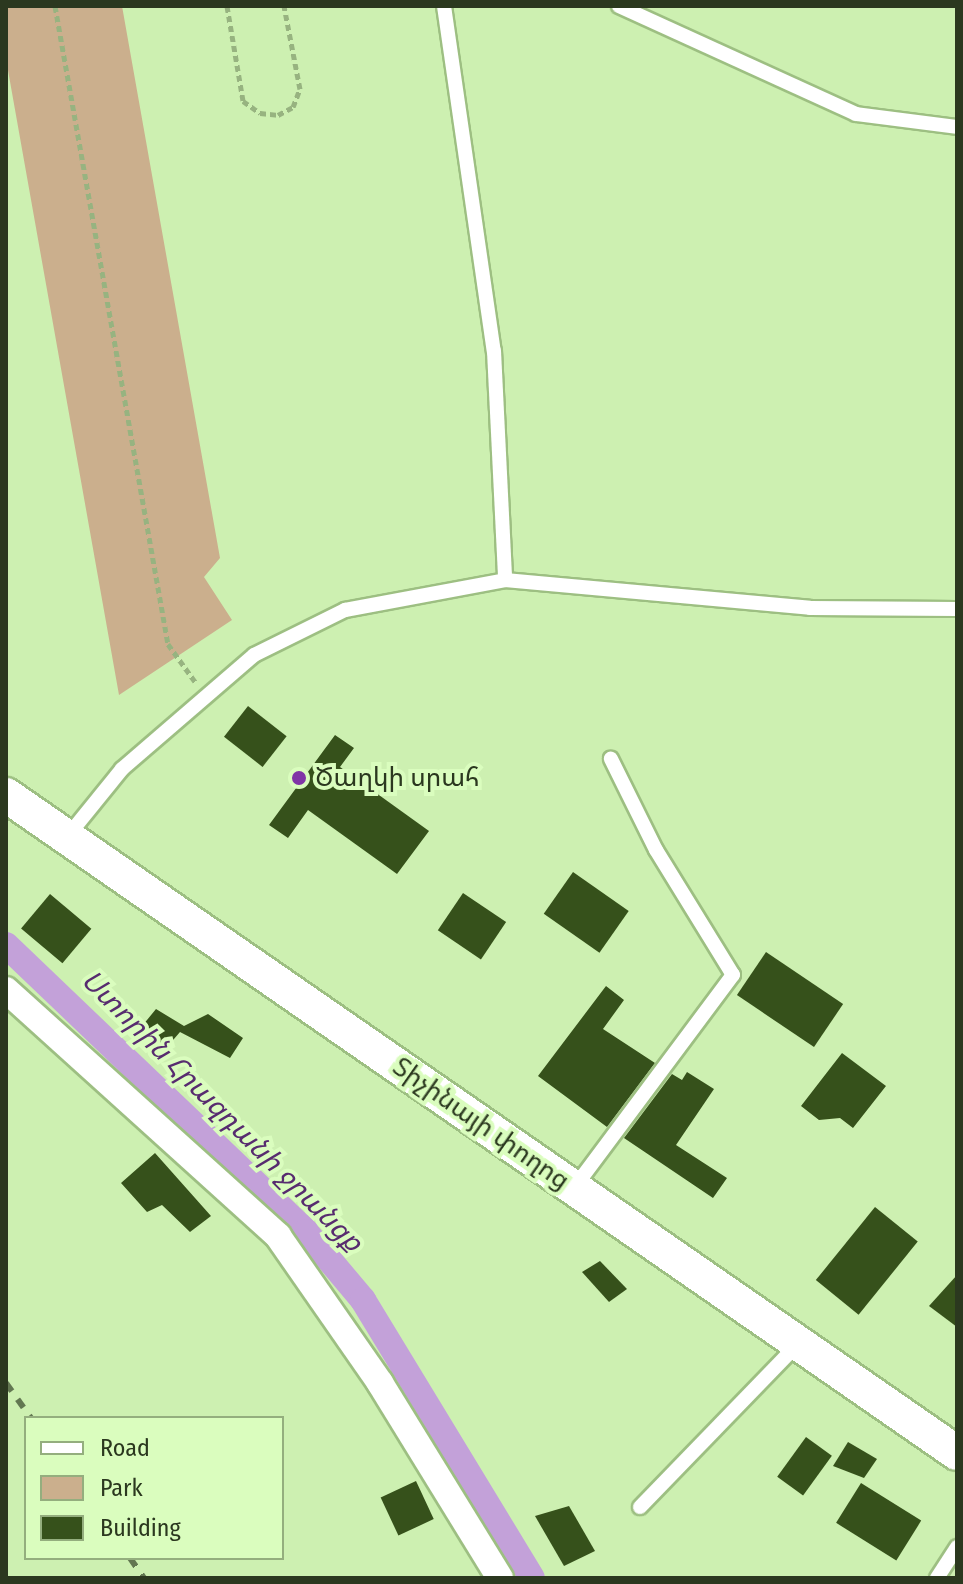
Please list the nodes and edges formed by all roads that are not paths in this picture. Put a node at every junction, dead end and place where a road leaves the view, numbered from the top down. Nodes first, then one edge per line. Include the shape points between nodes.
1 (444, 6) edge
2 (619, 6) edge
3 (957, 127) edge
4 (505, 580) junction
5 (957, 609) edge
6 (611, 759) dead end
7 (6, 795) edge
8 (67, 838) junction
9 (6, 990) edge
10 (573, 1188) junction
11 (798, 1343) junction
12 (957, 1453) edge
13 (640, 1507) dead end
14 (957, 1547) edge
15 (500, 1578) edge
16 (937, 1578) edge

1 - 4 lane via 494,351
2 - 3 lane via 856,114
4 - 5 lane via 810,608
4 - 8 lane via 345,610 254,655 122,769
6 - 10 lane via 656,850 733,975
7 - 8 street, Տիչինայի փողոց
8 - 10 street, Տիչինայի փողոց
9 - 15 street via 278,1236 380,1383
10 - 11 street, Տիչինայի փողոց
11 - 12 street, Տիչինայի փողոց
11 - 13 lane
14 - 16 lane

